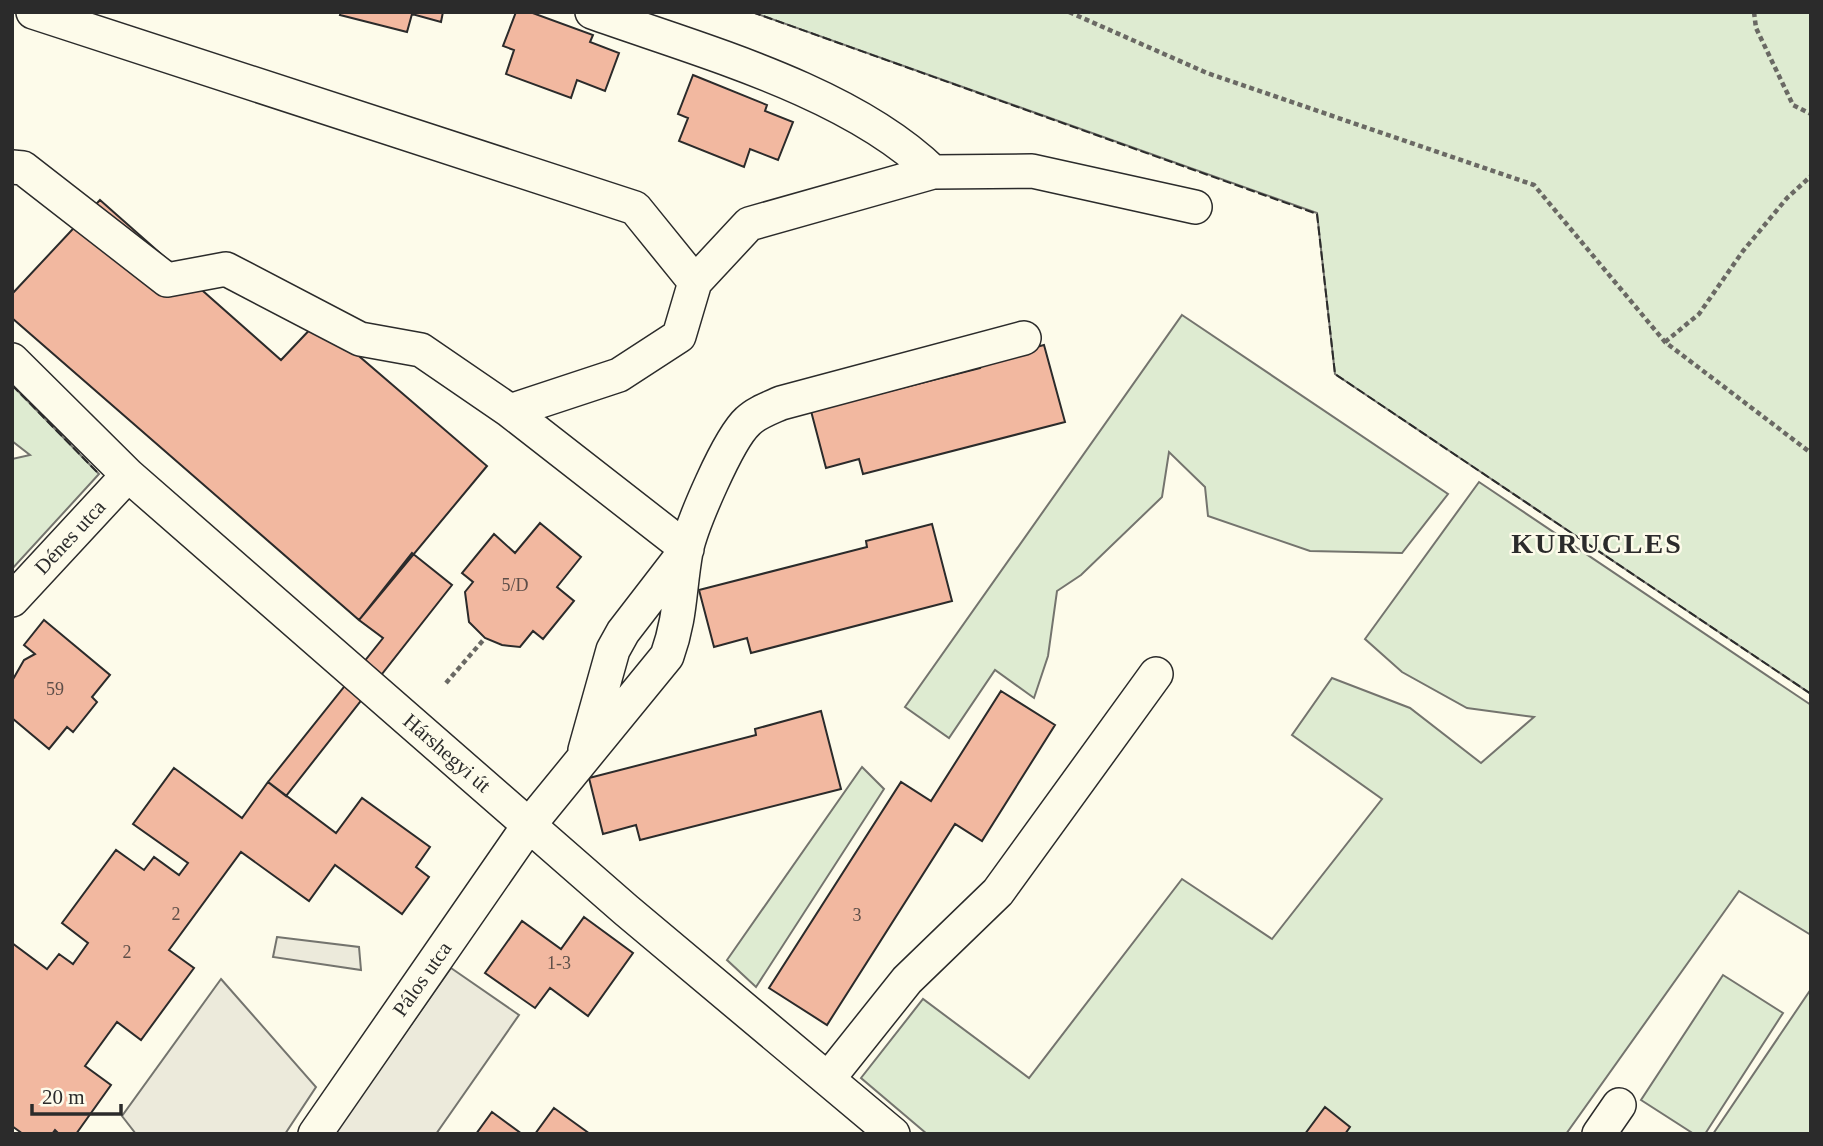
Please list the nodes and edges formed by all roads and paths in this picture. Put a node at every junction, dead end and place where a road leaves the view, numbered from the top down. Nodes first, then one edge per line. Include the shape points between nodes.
1 (33, 12) edge
2 (592, 12) edge
3 (1069, 12) edge
4 (1754, 12) edge
5 (1811, 114) edge
6 (12, 167) edge
7 (933, 172) junction
8 (1811, 176) edge
9 (1195, 207) dead end
10 (695, 282) junction
11 (1024, 338) dead end
12 (1665, 342) junction
13 (12, 360) edge
14 (510, 411) junction
15 (1811, 453) edge
16 (128, 475) junction
17 (687, 549) junction
18 (12, 600) edge
19 (485, 638) dead end
20 (1156, 674) dead end
21 (446, 683) dead end
22 (582, 760) junction
23 (529, 825) junction
24 (828, 1079) junction
25 (1619, 1105) dead end
26 (315, 1134) edge
27 (893, 1134) edge
28 (1599, 1134) edge

1 - 10 street via 635,208
2 - 7 street via 762,73 856,116 912,152
3 - 12 path via 1207,72 1534,185
4 - 5 path via 1756,28 1793,105
6 - 14 street via 23,168 167,280 226,270 360,338 421,350
7 - 9 street via 1031,171
7 - 10 street via 749,224
8 - 12 path via 1743,251 1699,314
10 - 14 street via 679,336 619,375
11 - 17 street via 781,403 749,420 722,462
12 - 15 path
13 - 16 street, Hárshegyi út
14 - 17 street
16 - 18 street, Dénes utca
16 - 23 street, Hárshegyi út
17 - 22 street via 613,650
17 - 22 street, Pálos utca via 678,626 667,656
19 - 21 path
20 - 24 street via 998,892 907,980
22 - 23 street, Pálos utca
23 - 24 street, Hárshegyi út
23 - 26 street, Pálos utca
24 - 27 street, Hárshegyi út
25 - 28 street

